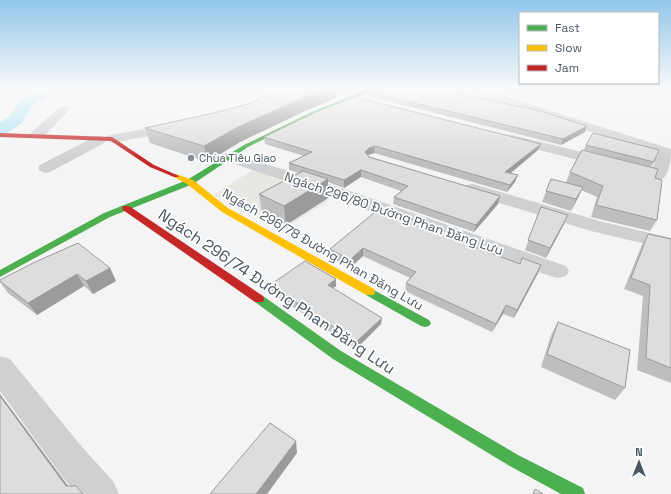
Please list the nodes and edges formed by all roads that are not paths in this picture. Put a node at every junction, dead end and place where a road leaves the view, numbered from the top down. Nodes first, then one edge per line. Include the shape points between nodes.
1 (60, 112) edge
2 (318, 112) edge
3 (542, 112) edge
4 (188, 124) edge
5 (0, 135) edge
6 (34, 135) junction
7 (500, 136) edge
8 (105, 140) junction
9 (669, 153) edge
10 (228, 157) junction
11 (46, 168) dead end
12 (190, 182) junction
13 (456, 184) edge
14 (126, 208) junction
15 (671, 244) edge
16 (558, 271) dead end
17 (0, 274) edge
18 (425, 323) dead end
19 (0, 368) edge
20 (100, 494) edge
21 (577, 494) edge

1 - 6 street
2 - 10 street
3 - 9 street
4 - 8 street
5 - 6 street
6 - 8 street
7 - 9 street via 658,175
8 - 11 street
8 - 12 street, Ngách 296/78 Đường Phan Đăng Lưu via 152,166
10 - 12 street
10 - 16 street, Ngách 296/80 Đường Phan Đăng Lưu
12 - 14 street
12 - 18 street, Ngách 296/78 Đường Phan Đăng Lưu via 225,210
13 - 15 street via 598,227
14 - 17 street via 107,215
14 - 21 street, Ngách 296/74 Đường Phan Đăng Lưu via 232,279 337,355 513,460
19 - 20 street

